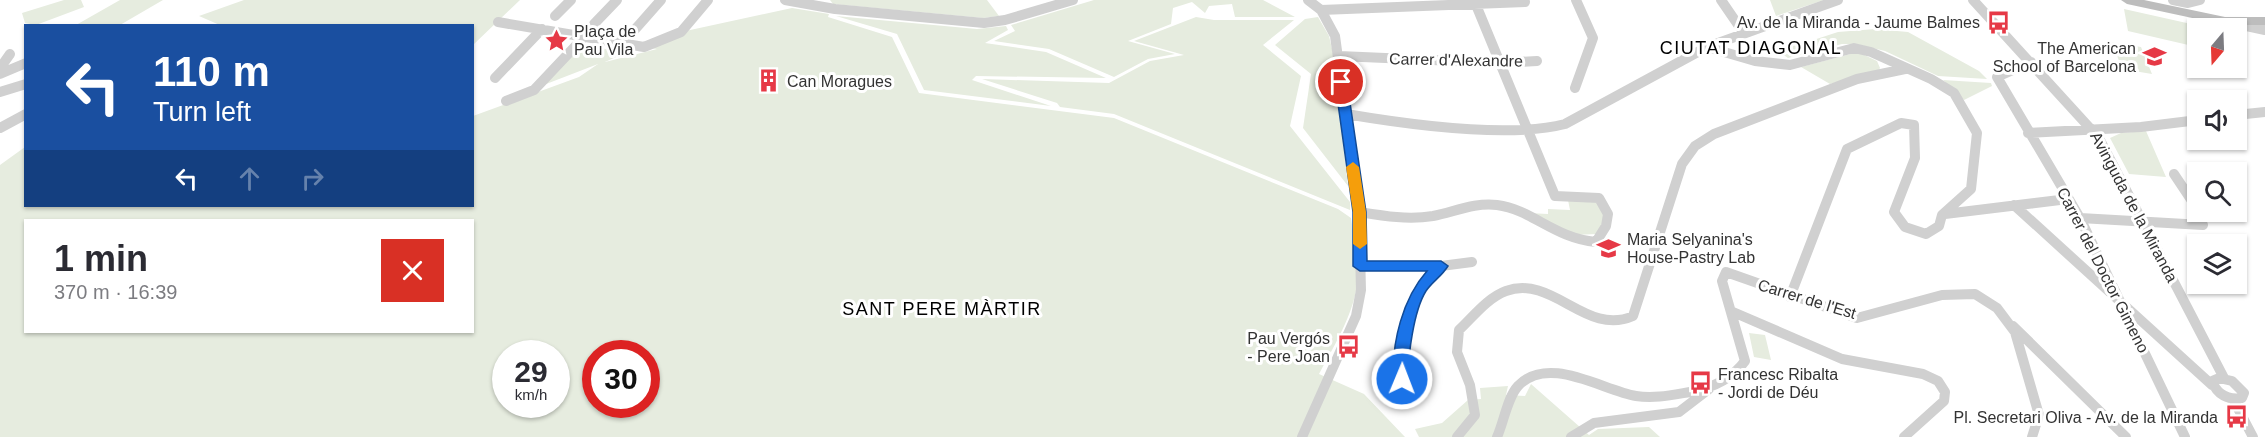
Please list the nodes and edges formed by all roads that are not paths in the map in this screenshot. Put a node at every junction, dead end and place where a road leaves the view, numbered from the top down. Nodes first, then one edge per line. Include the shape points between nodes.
1 (571, 0) edge
2 (617, 0) edge
3 (662, 0) edge
4 (708, 0) edge
5 (785, 0) edge
6 (1073, 0) edge
7 (1308, 0) edge
8 (1576, 0) edge
9 (1721, 0) edge
10 (1838, 0) edge
11 (1973, 0) edge
12 (2127, 0) edge
13 (2173, 0) edge
14 (2200, 0) edge
15 (1475, 2) edge
16 (1525, 2) dead end
17 (817, 4) edge
18 (1321, 10) junction
19 (555, 16) dead end
20 (2211, 18) edge
21 (2247, 21) edge
22 (2265, 21) edge
23 (498, 22) dead end
24 (594, 24) dead end
25 (2247, 26) edge
26 (542, 29) junction
27 (2265, 30) edge
28 (1743, 33) junction
29 (584, 37) junction
30 (623, 43) junction
31 (1707, 47) junction
32 (5, 55) edge
33 (1339, 56) junction
34 (1880, 58) junction
35 (1537, 61) dead end
36 (2031, 62) junction
37 (1501, 63) junction
38 (24, 64) edge
39 (0, 68) edge
40 (1905, 69) junction
41 (1888, 71) junction
42 (0, 74) edge
43 (495, 78) dead end
44 (24, 85) edge
45 (1575, 87) dead end
46 (0, 92) edge
47 (506, 101) dead end
48 (2265, 112) edge
49 (1346, 114) junction
50 (2247, 114) edge
51 (24, 115) edge
52 (2187, 121) edge
53 (0, 128) edge
54 (1527, 130) junction
55 (2094, 130) junction
56 (2028, 133) junction
57 (2174, 174) dead end
58 (2187, 194) edge
59 (2068, 199) junction
60 (2014, 205) junction
61 (1359, 212) junction
62 (1942, 215) junction
63 (2080, 218) junction
64 (2202, 222) edge
65 (2145, 224) junction
66 (1472, 262) dead end
67 (1360, 266) junction
68 (1441, 266) junction
69 (1790, 297) junction
70 (2119, 300) junction
71 (1733, 312) junction
72 (2009, 321) junction
73 (2224, 378) junction
74 (2212, 385) junction
75 (1709, 388) junction
76 (2233, 399) junction
77 (1415, 400) dead end
78 (1302, 437) edge
79 (1457, 437) edge
80 (1497, 437) edge
81 (1571, 437) edge
82 (1904, 437) edge
83 (2032, 437) edge
84 (2126, 437) edge
85 (2186, 437) edge
86 (2253, 437) edge

1 - 19 street
2 - 24 street
3 - 30 street
4 - 30 street via 681,32 644,47
5 - 17 street
6 - 17 street via 984,23
7 - 18 street
8 - 45 street via 1593,38
9 - 28 street
10 - 28 street
11 - 36 street, Avinguda de la Miranda
12 - 20 street
13 - 14 street
15 - 16 street
15 - 18 street
15 - 37 street
18 - 33 street via 1335,36
21 - 22 street
23 - 26 street
25 - 27 street
26 - 29 street
26 - 43 street
28 - 31 street
29 - 30 street
29 - 47 street via 534,90
31 - 34 street via 1755,61 1790,64 1854,48
31 - 54 street via 1565,124
32 - 39 street
33 - 37 street, Carrer d'Alexandre
33 - 49 street
34 - 40 street
34 - 41 street
35 - 37 street, Carrer d'Alexandre
36 - 55 street, Avinguda de la Miranda
36 - 56 street, Carrer del Doctor Gimeno via 1996,77
37 - 54 street
38 - 42 street
40 - 41 street
40 - 62 street via 1954,93 1977,133 1971,189
41 - 79 street via 1857,79 1714,134 1695,146 1684,158 1633,316 1617,322 1593,318 1553,294 1533,288 1504,291 1460,330 1457,352 1470,385 1475,415
44 - 46 street
48 - 50 street
49 - 54 street via 1403,124
49 - 61 street
51 - 53 street
52 - 55 street
54 - 61 street via 1555,196 1585,196 1604,203 1609,220 1596,242 1556,234 1524,214 1481,203 1449,213 1408,218
55 - 56 street
55 - 65 street, Avinguda de la Miranda
56 - 59 street, Carrer del Doctor Gimeno
57 - 58 street
59 - 60 street
59 - 63 street, Carrer del Doctor Gimeno
60 - 62 street
60 - 70 street
61 - 67 street
62 - 69 street via 1939,226 1926,234 1905,227 1894,212 1910,180 1917,134 1914,125 1901,123 1847,149
63 - 65 street
63 - 70 street, Carrer del Doctor Gimeno
64 - 65 street via 2203,225
65 - 73 street, Avinguda de la Miranda
66 - 68 street
67 - 68 street
67 - 78 street via 1356,316
68 - 77 street via 1420,289 1403,345 1402,379
69 - 71 street, Carrer de l'Est via 1726,272 1722,281
69 - 72 street, Carrer de l'Est via 1857,318 1959,293 1975,294
70 - 74 street
70 - 85 street, Carrer del Doctor Gimeno
71 - 75 street via 1745,361 1738,372
71 - 82 street via 1842,359 1923,374 1938,381 1945,392 1944,402
72 - 83 street via 2039,415
72 - 84 street
73 - 74 street via 2214,379
73 - 76 street, Avinguda de la Miranda via 2244,393 2242,398
74 - 76 street
75 - 80 street via 1667,398 1636,396 1563,374 1536,374 1516,387
75 - 81 street via 1682,411 1654,418 1583,425
76 - 86 street

